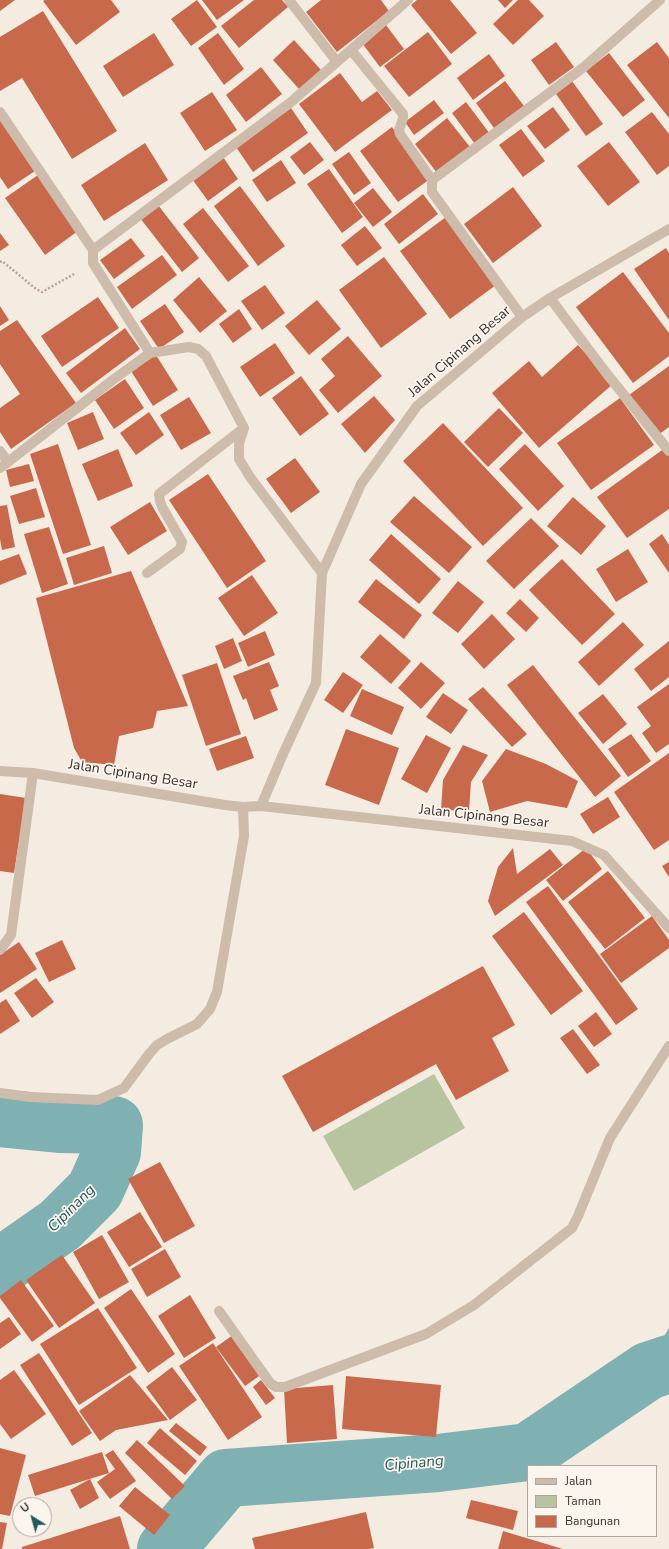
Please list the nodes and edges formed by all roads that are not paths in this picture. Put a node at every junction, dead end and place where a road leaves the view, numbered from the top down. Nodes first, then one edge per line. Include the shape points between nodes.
1 (289, 0) edge
2 (408, 0) edge
3 (660, 0) edge
4 (351, 50) junction
5 (337, 62) junction
6 (0, 112) edge
7 (432, 180) junction
8 (669, 228) edge
9 (93, 250) junction
10 (550, 298) junction
11 (522, 317) junction
12 (150, 353) junction
13 (244, 428) junction
14 (0, 451) edge
15 (669, 451) edge
16 (4, 465) edge
17 (147, 573) dead end
18 (322, 573) junction
19 (0, 771) edge
20 (33, 773) junction
21 (261, 806) junction
22 (243, 807) junction
23 (669, 928) edge
24 (0, 950) edge
25 (669, 1046) edge
26 (0, 1093) edge
27 (219, 1311) dead end

1 - 5 street
2 - 4 street
3 - 7 street via 584,67
4 - 5 street
4 - 7 street via 403,114 400,134
5 - 9 street via 291,102
6 - 9 street
7 - 11 street via 432,192
8 - 10 street, Jalan Cipinang Besar
9 - 12 street via 94,263
10 - 11 street, Jalan Cipinang Besar
10 - 15 street
11 - 18 street, Jalan Cipinang Besar via 417,406 361,484
12 - 13 street via 189,347 198,349 206,356
12 - 16 street
13 - 17 street via 159,494 162,508 182,542 180,549
13 - 18 street via 239,444 239,458 250,477
14 - 16 street
18 - 21 street, Jalan Cipinang Besar via 316,683 282,754
19 - 20 street, Jalan Cipinang Besar
20 - 22 street, Jalan Cipinang Besar
20 - 24 street via 11,935
21 - 22 street, Jalan Cipinang Besar
21 - 23 street, Jalan Cipinang Besar via 572,841 604,855
22 - 26 street via 244,836 217,992 210,1008 196,1024 167,1038 157,1046 124,1088 98,1100
25 - 27 street via 610,1138 572,1228 474,1305 426,1334 285,1387 276,1387 270,1383

